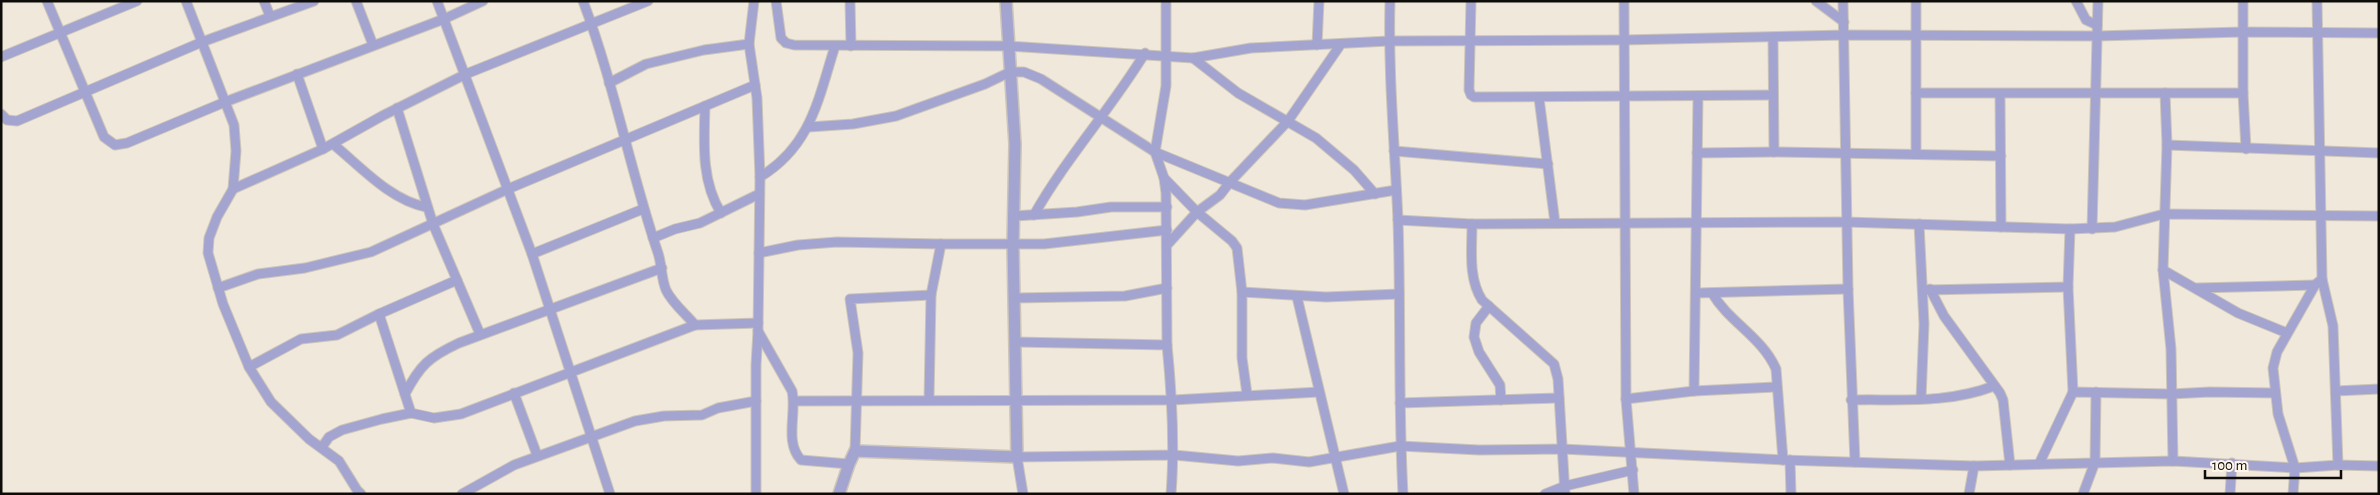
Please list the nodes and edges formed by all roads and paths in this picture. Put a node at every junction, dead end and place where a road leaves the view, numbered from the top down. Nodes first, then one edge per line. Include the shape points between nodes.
1 (47, 1) edge
2 (138, 1) edge
3 (186, 1) edge
4 (264, 1) edge
5 (314, 1) edge
6 (356, 1) edge
7 (437, 1) edge
8 (482, 1) edge
9 (582, 1) edge
10 (648, 1) edge
11 (754, 1) edge
12 (776, 1) edge
13 (850, 1) edge
14 (1006, 1) edge
15 (1166, 1) edge
16 (1319, 1) edge
17 (1390, 1) edge
18 (1471, 1) edge
19 (1624, 1) edge
20 (1816, 1) edge
21 (1843, 1) edge
22 (1916, 1) edge
23 (2076, 1) edge
24 (2098, 1) edge
25 (2243, 1) edge
26 (2317, 1) edge
27 (270, 16) junction
28 (444, 18) junction
29 (1844, 22) junction
30 (591, 24) junction
31 (2097, 25) junction
32 (2242, 32) junction
33 (2379, 32) edge
34 (2317, 33) junction
35 (61, 34) junction
36 (1845, 35) junction
37 (1916, 35) junction
38 (2097, 36) junction
39 (1773, 37) junction
40 (1622, 40) junction
41 (1389, 41) junction
42 (1470, 41) junction
43 (202, 42) junction
44 (749, 44) junction
45 (1340, 44) junction
46 (373, 45) junction
47 (1317, 45) junction
48 (835, 46) junction
49 (851, 46) junction
50 (1008, 46) junction
51 (1146, 53) junction
52 (1166, 54) junction
53 (1, 57) edge
54 (1193, 58) junction
55 (1010, 72) junction
56 (297, 74) junction
57 (466, 74) junction
58 (609, 83) junction
59 (755, 85) junction
60 (85, 92) junction
61 (2096, 92) junction
62 (1916, 93) junction
63 (2165, 93) junction
64 (2243, 93) junction
65 (2000, 94) junction
66 (1773, 95) junction
67 (1623, 96) junction
68 (1698, 96) junction
69 (1539, 98) junction
70 (226, 102) junction
71 (705, 106) junction
72 (397, 108) junction
73 (1, 114) edge
74 (1101, 118) junction
75 (1288, 121) junction
76 (809, 127) junction
77 (626, 140) junction
78 (333, 144) junction
79 (2167, 145) junction
80 (323, 149) junction
81 (2246, 150) junction
82 (1394, 151) junction
83 (1155, 152) junction
84 (1774, 152) junction
85 (2321, 152) junction
86 (1697, 153) junction
87 (2379, 153) edge
88 (1846, 154) junction
89 (1916, 154) junction
90 (2002, 156) junction
91 (1548, 164) junction
92 (760, 177) junction
93 (1164, 178) junction
94 (1230, 182) junction
95 (233, 189) junction
96 (508, 190) junction
97 (1396, 190) junction
98 (758, 194) junction
99 (1374, 194) junction
100 (426, 207) junction
101 (1167, 207) junction
102 (643, 209) junction
103 (1197, 212) junction
104 (721, 213) junction
105 (2164, 214) junction
106 (1034, 215) junction
107 (1014, 216) junction
108 (2379, 216) edge
109 (2321, 217) junction
110 (1398, 220) junction
111 (1624, 222) junction
112 (1696, 222) junction
113 (1846, 222) junction
114 (1555, 223) junction
115 (433, 224) junction
116 (1472, 224) junction
117 (1919, 224) junction
118 (2001, 227) junction
119 (2070, 229) junction
120 (2092, 229) junction
121 (1167, 230) junction
122 (653, 238) junction
123 (940, 244) junction
124 (1013, 245) junction
125 (1167, 245) junction
126 (759, 253) junction
127 (532, 254) junction
128 (662, 268) junction
129 (2163, 270) junction
130 (456, 280) junction
131 (2318, 282) junction
132 (2068, 287) junction
133 (218, 288) junction
134 (1167, 288) junction
135 (2196, 288) junction
136 (1848, 289) junction
137 (1920, 290) junction
138 (1930, 290) junction
139 (1242, 292) junction
140 (1697, 293) junction
141 (1712, 293) junction
142 (1399, 294) junction
143 (931, 295) junction
144 (1298, 297) junction
145 (1014, 298) junction
146 (1489, 306) junction
147 (552, 310) junction
148 (379, 314) junction
149 (695, 325) junction
150 (758, 327) junction
151 (2287, 333) junction
152 (480, 334) junction
153 (1015, 342) junction
154 (1167, 345) junction
155 (249, 367) junction
156 (571, 374) junction
157 (1994, 386) junction
158 (1776, 387) junction
159 (2379, 389) edge
160 (1694, 391) junction
161 (2336, 391) junction
162 (1319, 392) junction
163 (2073, 392) junction
164 (2096, 392) junction
165 (2275, 392) junction
166 (514, 393) junction
167 (405, 394) junction
168 (1247, 394) junction
169 (2171, 394) junction
170 (1559, 398) junction
171 (1626, 399) junction
172 (1922, 399) junction
173 (857, 400) junction
174 (929, 400) junction
175 (1015, 400) junction
176 (1173, 400) junction
177 (1501, 400) junction
178 (1851, 400) junction
179 (756, 401) junction
180 (794, 401) junction
181 (1400, 403) junction
182 (411, 413) junction
183 (592, 435) junction
184 (1400, 446) junction
185 (322, 447) junction
186 (1562, 449) junction
187 (855, 451) junction
188 (1633, 454) junction
189 (538, 455) junction
190 (1174, 455) junction
191 (1334, 456) junction
192 (1017, 457) junction
193 (1787, 460) junction
194 (1854, 462) junction
195 (2095, 462) junction
196 (2173, 462) junction
197 (2232, 463) junction
198 (848, 464) junction
199 (2039, 464) junction
200 (2010, 465) junction
201 (2338, 465) junction
202 (1974, 466) junction
203 (2379, 466) edge
204 (2295, 468) junction
205 (1634, 470) junction
206 (1565, 490) edge
207 (361, 494) edge
208 (462, 494) edge
209 (610, 494) edge
210 (756, 494) edge
211 (839, 494) edge
212 (1023, 494) edge
213 (1171, 494) edge
214 (1344, 494) edge
215 (1403, 494) edge
216 (1545, 494) edge
217 (1634, 494) edge
218 (1791, 494) edge
219 (1969, 494) edge
220 (2083, 494) edge
221 (2230, 494) edge
222 (2293, 494) edge

1 - 35 street
2 - 35 street
3 - 43 street
4 - 27 street
5 - 27 street
6 - 46 street
7 - 28 street
8 - 28 street
9 - 30 street
10 - 30 street
11 - 44 street
12 - 48 street via 781,38 786,44
13 - 49 street
14 - 50 street
15 - 52 street
16 - 47 street
17 - 41 street
18 - 42 street
19 - 40 street
20 - 29 street
21 - 29 street
22 - 37 street
23 - 31 street via 2086,20
24 - 31 street
25 - 32 street
26 - 34 street
27 - 43 street
28 - 46 street
28 - 57 street
29 - 36 street
30 - 57 street
30 - 58 street
31 - 38 street
32 - 34 street
32 - 38 street
32 - 64 street
33 - 34 street
34 - 85 street
35 - 53 street
35 - 60 street
36 - 37 street
36 - 39 street
36 - 88 street
37 - 38 street
37 - 62 street
38 - 61 street
39 - 40 street
39 - 66 street
40 - 42 street
40 - 67 street
41 - 42 street
41 - 45 street
41 - 82 street
42 - 69 street via 1471,95
43 - 60 street
43 - 70 street
44 - 58 street via 704,50 646,64
44 - 59 street
45 - 47 street
45 - 75 street
46 - 56 street
47 - 54 street via 1251,48
48 - 49 street
48 - 76 street
49 - 50 street
50 - 51 street
50 - 55 street
51 - 52 street
51 - 74 street
52 - 54 street
52 - 83 street via 1164,102
54 - 75 street via 1238,92
55 - 74 street via 1024,72 1041,79
55 - 76 street via 986,84 896,116
55 - 107 street via 1015,135
56 - 70 street
56 - 80 street
57 - 72 street
57 - 96 street
58 - 77 street
59 - 71 street
59 - 92 street
60 - 70 street via 104,137 115,145
60 - 73 street via 17,121 7,120
61 - 63 street
61 - 65 street
61 - 120 street
62 - 65 street
62 - 89 street
63 - 64 street
63 - 79 street
64 - 81 street
65 - 90 street
66 - 68 street
66 - 84 street
67 - 68 street
67 - 69 street
67 - 111 street
68 - 86 street
69 - 91 street
70 - 95 street via 234,125
71 - 77 street
71 - 104 street via 706,173 714,202
72 - 78 street
72 - 100 street
74 - 83 street
74 - 106 street via 1056,177
75 - 94 street
75 - 99 street via 1354,170
76 - 92 street via 786,159
77 - 96 street
77 - 102 street
78 - 80 street
78 - 100 street via 397,196 411,204
79 - 81 street
79 - 105 street
80 - 95 street
81 - 85 street
82 - 91 street
82 - 97 street
83 - 93 street
83 - 94 street
84 - 86 street
84 - 88 street
85 - 87 street
85 - 109 street
86 - 112 street
88 - 89 street
88 - 113 street
89 - 90 street
90 - 118 street
91 - 114 street
92 - 98 street
93 - 101 street
93 - 103 street
94 - 99 street via 1293,206
94 - 103 street via 1220,195
95 - 133 street via 217,217 210,238 208,252
96 - 115 street
96 - 127 street
97 - 99 street
97 - 110 street
98 - 104 street
98 - 126 street
100 - 115 street
101 - 106 street via 1111,207
101 - 121 street
102 - 122 street
102 - 127 street
103 - 125 street
103 - 139 street via 1237,248
104 - 122 street
105 - 109 street
105 - 120 street via 2115,227
105 - 129 street
106 - 107 street
107 - 124 street
108 - 109 street
109 - 131 street
110 - 116 street
110 - 142 street
111 - 112 street
111 - 114 street
111 - 171 street
112 - 113 street
112 - 140 street
113 - 117 street
113 - 136 street
114 - 116 street
115 - 130 street
115 - 133 street via 371,252 304,268 258,274
116 - 146 street via 1474,288
117 - 118 street
117 - 137 street
118 - 119 street
119 - 120 street
119 - 132 street
121 - 124 street
121 - 125 street
122 - 128 street
123 - 124 street
123 - 126 street via 838,242 798,245
123 - 143 street
124 - 145 street
125 - 134 street
126 - 150 street
127 - 147 street
128 - 147 street
128 - 149 street via 668,292
129 - 135 street
129 - 169 street via 2171,340
130 - 148 street
130 - 152 street
131 - 135 street
131 - 151 street
131 - 161 street via 2333,326
132 - 138 street
132 - 163 street
133 - 155 street
134 - 145 street via 1125,296
134 - 154 street
135 - 151 street via 2238,313
136 - 141 street
136 - 178 street
137 - 138 street
137 - 172 street via 1924,324
138 - 157 street via 1944,316
139 - 144 street
139 - 168 street via 1242,358
140 - 141 street
140 - 160 street
141 - 158 street via 1771,358 1776,369
142 - 144 street
142 - 181 street
143 - 173 street via 850,299 857,343
143 - 174 street
144 - 162 street
145 - 153 street
146 - 170 street via 1554,364
146 - 177 street via 1476,322 1474,337 1479,352 1500,385
147 - 152 street
147 - 156 street
148 - 155 street via 337,335 301,339
148 - 167 street
149 - 150 street
149 - 156 street
150 - 179 street
150 - 180 street via 788,381
151 - 165 street via 2276,352 2273,368
152 - 167 street via 440,352 421,366
153 - 154 street
153 - 175 street
154 - 176 street
155 - 185 street via 276,408
156 - 166 street
156 - 183 street
157 - 172 street via 1961,397
157 - 200 street via 2003,400
158 - 160 street
158 - 193 street
159 - 161 street
160 - 171 street
161 - 201 street
162 - 168 street
162 - 191 street
163 - 164 street
163 - 199 street
164 - 169 street
164 - 195 street
165 - 169 street
165 - 204 street via 2284,437
166 - 182 street via 461,414 434,418
166 - 189 street
167 - 182 street
168 - 176 street
169 - 196 street
170 - 177 street
170 - 186 street
171 - 188 street
172 - 178 street
173 - 174 street
173 - 180 street
173 - 187 street
174 - 175 street
175 - 176 street
175 - 192 street
176 - 190 street
177 - 181 street
178 - 194 street
179 - 183 street via 718,408 702,415 652,417
179 - 210 street
180 - 198 street via 792,445 800,460
181 - 184 street
182 - 185 street via 342,430 329,437
183 - 189 street
183 - 209 street
184 - 186 street via 1479,450
184 - 191 street
184 - 215 street
185 - 207 street via 339,461
186 - 188 street
186 - 206 street
187 - 192 street
187 - 198 street
188 - 193 street
188 - 205 street
189 - 208 street via 490,476
190 - 191 street via 1238,461 1273,458 1309,462
190 - 192 street
190 - 213 street
191 - 214 street
192 - 212 street
193 - 194 street
193 - 218 street
194 - 202 street
195 - 196 street
195 - 199 street
195 - 220 street
196 - 197 street
197 - 204 street
197 - 221 street
198 - 211 street
199 - 200 street
200 - 202 street
201 - 203 street
201 - 204 street
202 - 219 street
204 - 222 street
205 - 206 street
205 - 217 street
206 - 216 street

